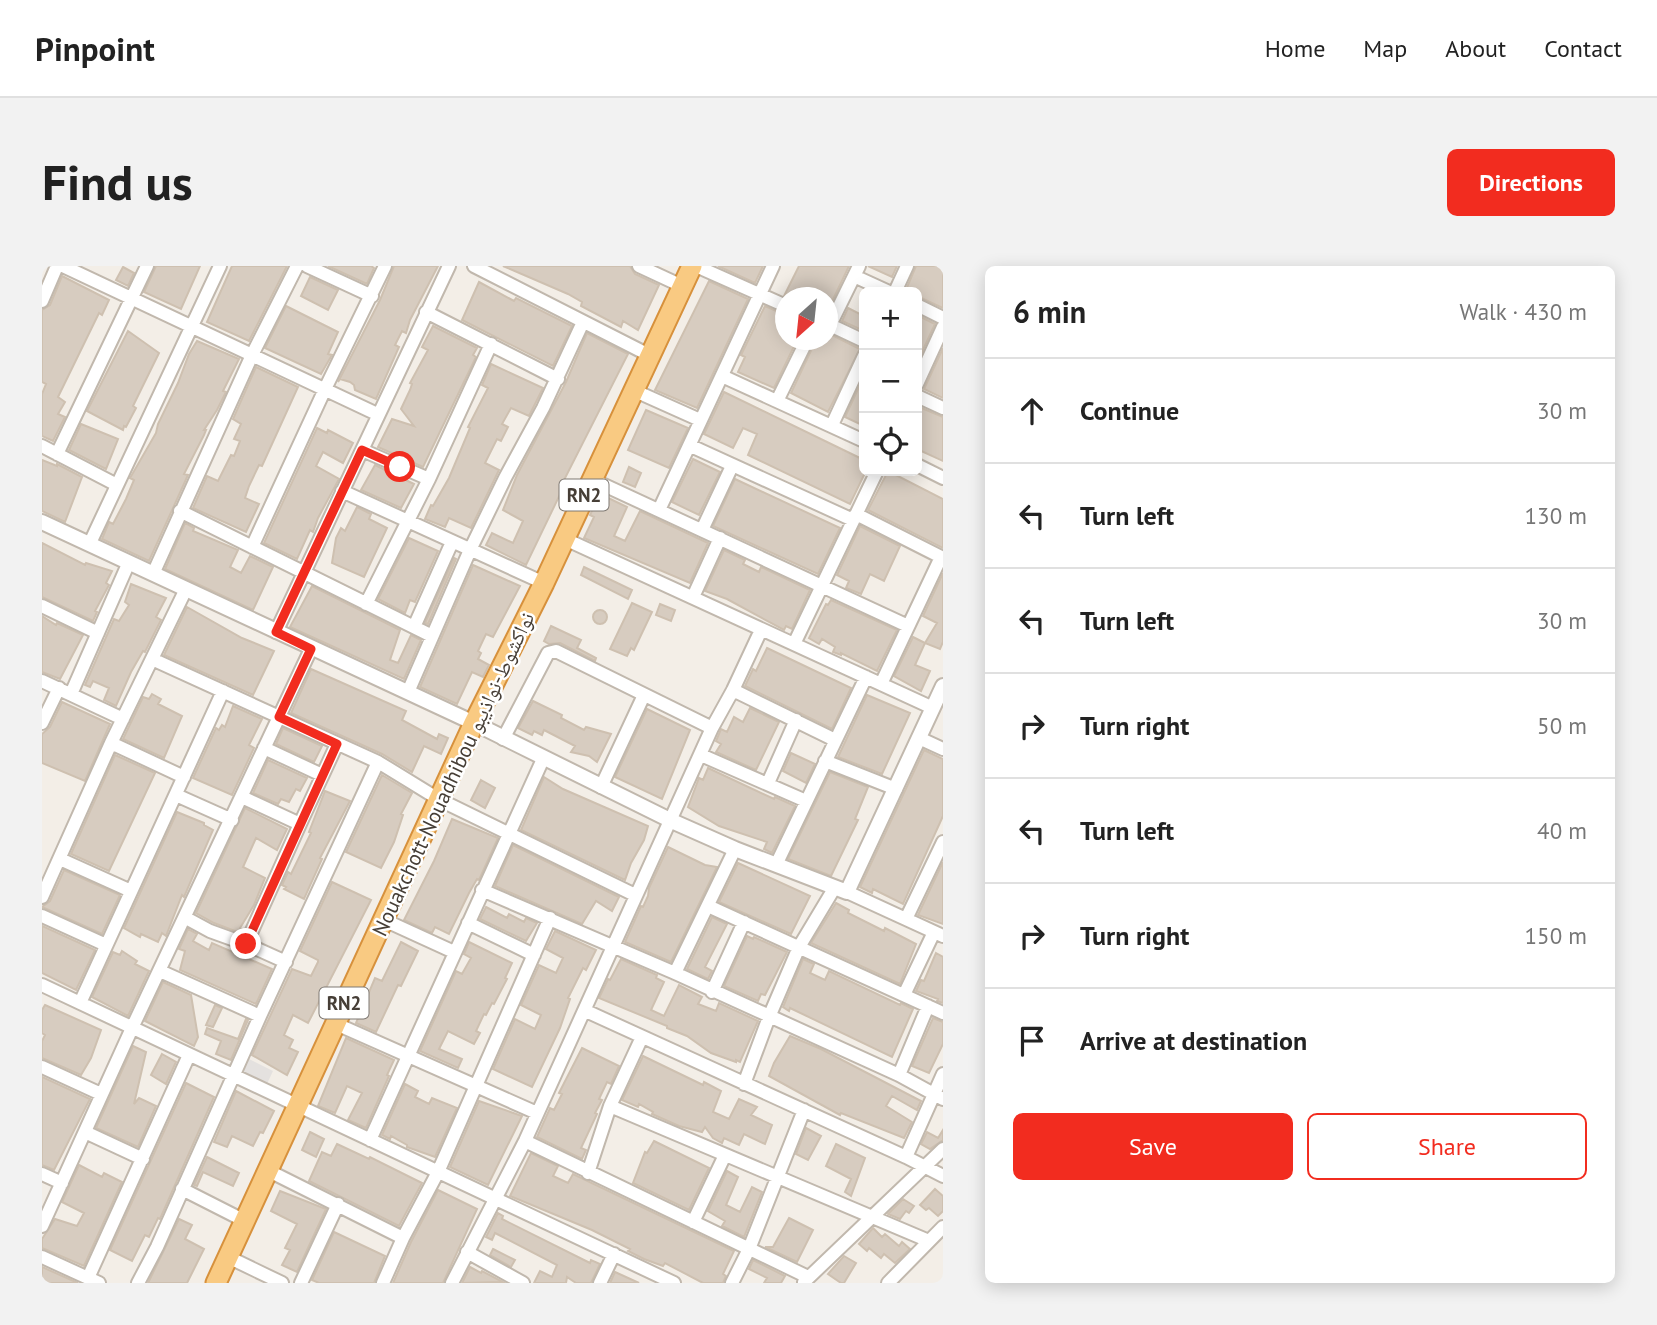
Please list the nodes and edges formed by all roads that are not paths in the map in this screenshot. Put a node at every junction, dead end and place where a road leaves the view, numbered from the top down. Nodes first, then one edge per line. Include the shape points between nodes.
1 (57, 266) edge
2 (62, 266) edge
3 (147, 266) edge
4 (220, 266) edge
5 (297, 266) edge
6 (307, 266) edge
7 (385, 266) edge
8 (449, 266) edge
9 (474, 266) edge
10 (639, 266) edge
11 (694, 266) edge
12 (773, 266) edge
13 (907, 266) edge
14 (492, 270) edge
15 (856, 271) edge
16 (682, 286) junction
17 (881, 287) edge
18 (897, 287) edge
19 (759, 295) junction
20 (372, 296) junction
21 (130, 299) junction
22 (42, 301) edge
23 (775, 302) edge
24 (838, 307) edge
25 (922, 308) edge
26 (426, 312) junction
27 (943, 318) edge
28 (583, 322) junction
29 (943, 327) edge
30 (192, 328) junction
31 (838, 329) edge
32 (859, 339) edge
33 (940, 343) edge
34 (491, 344) junction
35 (802, 350) edge
36 (252, 355) junction
37 (649, 355) junction
38 (922, 365) edge
39 (859, 367) edge
40 (722, 376) junction
41 (558, 379) junction
42 (325, 389) junction
43 (633, 390) junction
44 (922, 398) edge
45 (777, 401) junction
46 (943, 408) edge
47 (377, 414) junction
48 (700, 420) junction
49 (832, 425) junction
50 (859, 438) edge
51 (42, 446) edge
52 (691, 446) junction
53 (362, 450) junction
54 (57, 454) junction
55 (732, 466) junction
56 (922, 468) edge
57 (874, 476) edge
58 (943, 478) edge
59 (429, 479) junction
60 (592, 479) junction
61 (117, 485) junction
62 (342, 491) junction
63 (659, 510) junction
64 (180, 511) junction
65 (854, 517) junction
66 (42, 522) edge
67 (408, 522) junction
68 (702, 530) junction
69 (720, 538) junction
70 (565, 539) junction
71 (452, 542) junction
72 (90, 544) junction
73 (253, 547) junction
74 (470, 551) junction
75 (942, 558) edge
76 (129, 562) junction
77 (153, 573) junction
78 (305, 573) junction
79 (544, 583) junction
80 (820, 586) junction
81 (186, 589) junction
82 (693, 597) junction
83 (366, 604) junction
84 (42, 606) edge
85 (908, 626) junction
86 (414, 627) junction
87 (761, 630) junction
88 (276, 632) junction
89 (98, 633) junction
90 (432, 636) junction
91 (794, 644) junction
92 (311, 649) junction
93 (152, 659) junction
94 (866, 677) junction
95 (42, 681) edge
96 (881, 684) junction
97 (943, 686) edge
98 (733, 690) junction
99 (65, 691) junction
100 (223, 691) junction
101 (408, 692) junction
102 (644, 695) junction
103 (933, 708) junction
104 (279, 717) junction
105 (123, 719) junction
106 (796, 720) junction
107 (42, 723) edge
108 (474, 723) junction
109 (712, 727) junction
110 (919, 738) junction
111 (503, 739) junction
112 (835, 740) junction
113 (111, 744) junction
114 (337, 744) junction
115 (264, 748) junction
116 (943, 749) edge
117 (701, 755) junction
118 (543, 759) junction
119 (825, 761) junction
120 (378, 762) junction
121 (322, 775) junction
122 (184, 777) junction
123 (768, 783) junction
124 (601, 787) junction
125 (895, 789) junction
126 (176, 795) junction
127 (242, 797) junction
128 (440, 800) junction
129 (806, 801) junction
130 (232, 820) junction
131 (670, 820) junction
132 (300, 824) junction
133 (508, 833) junction
134 (735, 849) junction
135 (941, 850) edge
136 (60, 859) junction
137 (776, 865) junction
138 (841, 889) junction
139 (482, 890) junction
140 (131, 891) junction
141 (635, 895) junction
142 (42, 897) edge
143 (708, 906) junction
144 (42, 916) edge
145 (186, 918) junction
146 (550, 918) junction
147 (906, 919) junction
148 (384, 920) junction
149 (744, 922) junction
150 (468, 923) junction
151 (939, 934) edge
152 (246, 944) junction
153 (106, 945) junction
154 (614, 947) junction
155 (799, 947) junction
156 (454, 952) junction
157 (534, 955) junction
158 (286, 962) junction
159 (160, 971) junction
160 (675, 973) junction
161 (42, 985) edge
162 (712, 992) junction
163 (904, 995) junction
164 (80, 1003) junction
165 (928, 1006) junction
166 (586, 1011) junction
167 (943, 1013) edge
168 (260, 1016) junction
169 (769, 1017) junction
170 (334, 1023) junction
171 (132, 1028) junction
172 (642, 1037) junction
173 (408, 1054) junction
174 (189, 1055) junction
175 (42, 1067) edge
176 (943, 1074) edge
177 (899, 1075) junction
178 (235, 1076) junction
179 (477, 1084) junction
180 (744, 1084) junction
181 (101, 1094) junction
182 (939, 1097) edge
183 (297, 1106) junction
184 (610, 1107) junction
185 (804, 1110) junction
186 (537, 1113) junction
187 (85, 1132) junction
188 (370, 1140) junction
189 (525, 1141) junction
190 (943, 1149) edge
191 (725, 1155) junction
192 (906, 1157) junction
193 (143, 1159) junction
194 (925, 1166) junction
195 (269, 1171) junction
196 (438, 1172) junction
197 (588, 1173) junction
198 (42, 1174) edge
199 (777, 1176) junction
200 (943, 1176) edge
201 (62, 1183) junction
202 (182, 1189) junction
203 (495, 1199) junction
204 (338, 1204) junction
205 (870, 1217) junction
206 (245, 1221) junction
207 (693, 1222) junction
208 (42, 1226) edge
209 (943, 1227) edge
210 (403, 1238) junction
211 (929, 1241) junction
212 (749, 1249) junction
213 (467, 1252) junction
214 (614, 1254) junction
215 (42, 1257) edge
216 (228, 1257) junction
217 (94, 1280) edge
218 (805, 1280) edge
219 (520, 1282) edge
220 (669, 1282) edge
221 (138, 1283) edge
222 (216, 1283) edge
223 (282, 1283) edge
224 (301, 1283) edge
225 (383, 1283) edge
226 (452, 1283) edge
227 (600, 1283) edge
228 (733, 1283) edge
229 (888, 1283) edge

1 - 22 street
2 - 21 street
3 - 21 street
4 - 30 street
5 - 36 street
6 - 20 street
7 - 20 street
8 - 26 street
9 - 14 street
10 - 16 street
11 - 16 highway, Nouakchott-Nouadhibou نواكشوط-نواذيبو / RN2
11 - 19 street
12 - 19 street
13 - 18 street
14 - 28 street
15 - 17 street
15 - 24 street
16 - 37 highway, Nouakchott-Nouadhibou نواكشوط-نواذيبو / RN2
19 - 23 street
19 - 40 street
20 - 42 street
21 - 30 street
21 - 54 street
25 - 27 street
26 - 34 street
26 - 47 street
28 - 37 street
28 - 41 street
29 - 33 street
30 - 36 street
30 - 61 street
31 - 32 street
33 - 38 street
34 - 41 street
34 - 59 street
35 - 45 street
36 - 42 street
36 - 64 street
37 - 43 highway, Nouakchott-Nouadhibou نواكشوط-نواذيبو / RN2
39 - 49 street
40 - 45 street
40 - 48 street
41 - 74 street
42 - 47 street
42 - 73 street
43 - 48 street
43 - 60 highway, Nouakchott-Nouadhibou نواكشوط-نواذيبو / RN2
44 - 46 street
45 - 49 street
47 - 53 street
48 - 52 street
49 - 50 street
51 - 54 street
52 - 55 street
52 - 63 street
53 - 59 street
53 - 62 street
54 - 61 street
55 - 65 street
55 - 68 street
56 - 58 street
57 - 65 street
59 - 67 street
60 - 63 street
60 - 70 highway, Nouakchott-Nouadhibou نواكشوط-نواذيبو / RN2
61 - 72 street
62 - 67 street
62 - 78 street
63 - 68 street
64 - 73 street
64 - 77 street
65 - 75 street
65 - 80 street
66 - 72 street
67 - 71 street
67 - 83 street
68 - 69 street
69 - 80 street
69 - 82 street
70 - 79 highway, Nouakchott-Nouadhibou نواكشوط-نواذيبو / RN2
70 - 82 street
71 - 74 street
71 - 86 street
72 - 76 street
73 - 78 street
74 - 79 street
74 - 90 street
75 - 85 street
76 - 77 street
76 - 89 street
77 - 81 street
78 - 83 street
78 - 88 street
79 - 108 highway, Nouakchott-Nouadhibou نواكشوط-نواذيبو / RN2
80 - 85 street
80 - 91 street
81 - 88 street
81 - 93 street
82 - 87 street
83 - 86 street
84 - 89 street
85 - 96 street
86 - 90 street
87 - 91 street
87 - 98 street
88 - 92 street
89 - 99 street
90 - 101 street
91 - 94 street
92 - 101 street
92 - 104 street
93 - 100 street
93 - 105 street
94 - 96 street
94 - 112 street
95 - 99 street
96 - 103 street
97 - 103 street
98 - 106 street
98 - 109 street
99 - 105 street
99 - 107 street
100 - 104 street
100 - 122 street
101 - 108 street
102 - 109 street
102 - 111 street via 552,651
102 - 124 street
103 - 110 street
104 - 114 street
104 - 115 street
105 - 113 street
106 - 112 street
106 - 123 street
108 - 111 street
108 - 128 highway, Nouakchott-Nouadhibou نواكشوط-نواذيبو / RN2
109 - 117 street
110 - 116 street
110 - 125 street
111 - 118 street
112 - 119 street
113 - 122 street
113 - 136 street
114 - 120 street
114 - 121 street
115 - 121 street
115 - 127 street
117 - 123 street
117 - 131 street
118 - 124 street
118 - 133 street
119 - 125 street
119 - 129 street
120 - 128 street
120 - 158 street
121 - 132 street
122 - 126 street
123 - 129 street
124 - 131 street
125 - 138 street
126 - 130 street
126 - 140 street
127 - 130 street
127 - 132 street
128 - 133 street
128 - 148 highway, Nouakchott-Nouadhibou نواكشوط-نواذيبو / RN2
129 - 137 street
130 - 145 street
131 - 134 street
131 - 141 street
132 - 152 street
133 - 139 street
133 - 141 street
134 - 137 street
134 - 143 street
135 - 147 street
136 - 140 street
136 - 142 street
137 - 138 street
138 - 147 street
138 - 155 street
139 - 146 street
139 - 150 street
140 - 153 street
141 - 154 street
143 - 149 street
143 - 160 street
144 - 153 street
145 - 152 street
145 - 159 street
146 - 154 street
146 - 157 street
147 - 151 street
148 - 156 street
148 - 170 highway, Nouakchott-Nouadhibou نواكشوط-نواذيبو / RN2
149 - 155 street
149 - 162 street
150 - 156 street
150 - 157 street
151 - 163 street
152 - 158 street
153 - 164 street
154 - 160 street
154 - 166 street
155 - 163 street
155 - 169 street
156 - 173 street
157 - 179 street
158 - 168 street
159 - 168 street
159 - 171 street
160 - 162 street
161 - 164 street
162 - 169 street
163 - 165 street
164 - 171 street
165 - 167 street
165 - 177 street
166 - 172 street
166 - 186 street
168 - 178 street
169 - 177 street
169 - 180 street
170 - 173 street
170 - 183 highway, Nouakchott-Nouadhibou نواكشوط-نواذيبو / RN2
171 - 174 street
171 - 181 street
172 - 180 street
172 - 184 street
173 - 179 street
173 - 188 street
174 - 178 street
174 - 193 street
175 - 181 street
176 - 182 street
177 - 182 street
178 - 183 street
178 - 202 street
179 - 186 street
179 - 196 street
180 - 185 street
181 - 187 street
182 - 192 street
183 - 188 street
183 - 195 highway, Nouakchott-Nouadhibou نواكشوط-نواذيبو / RN2
184 - 191 street
184 - 197 street
185 - 192 street
185 - 199 street
186 - 189 street
187 - 193 street
187 - 201 street
188 - 196 street
189 - 197 street
189 - 203 street
190 - 194 street
191 - 199 street
191 - 207 street
192 - 194 street
193 - 217 street
194 - 200 street
194 - 205 street
195 - 204 street
195 - 206 highway, Nouakchott-Nouadhibou نواكشوط-نواذيبو / RN2
196 - 203 street
196 - 210 street
197 - 207 street
198 - 201 street
199 - 205 street
199 - 212 street
201 - 208 street
202 - 206 street
202 - 221 street
203 - 213 street
203 - 214 street
204 - 210 street
204 - 224 street
205 - 211 street
205 - 218 street
206 - 216 highway, Nouakchott-Nouadhibou نواكشوط-نواذيبو / RN2
207 - 212 street
209 - 211 street
210 - 225 street
211 - 229 street
212 - 218 street
212 - 228 street
213 - 219 street
213 - 226 street
214 - 220 street
214 - 227 street
215 - 217 street
216 - 222 highway, Nouakchott-Nouadhibou نواكشوط-نواذيبو / RN2
216 - 223 street

